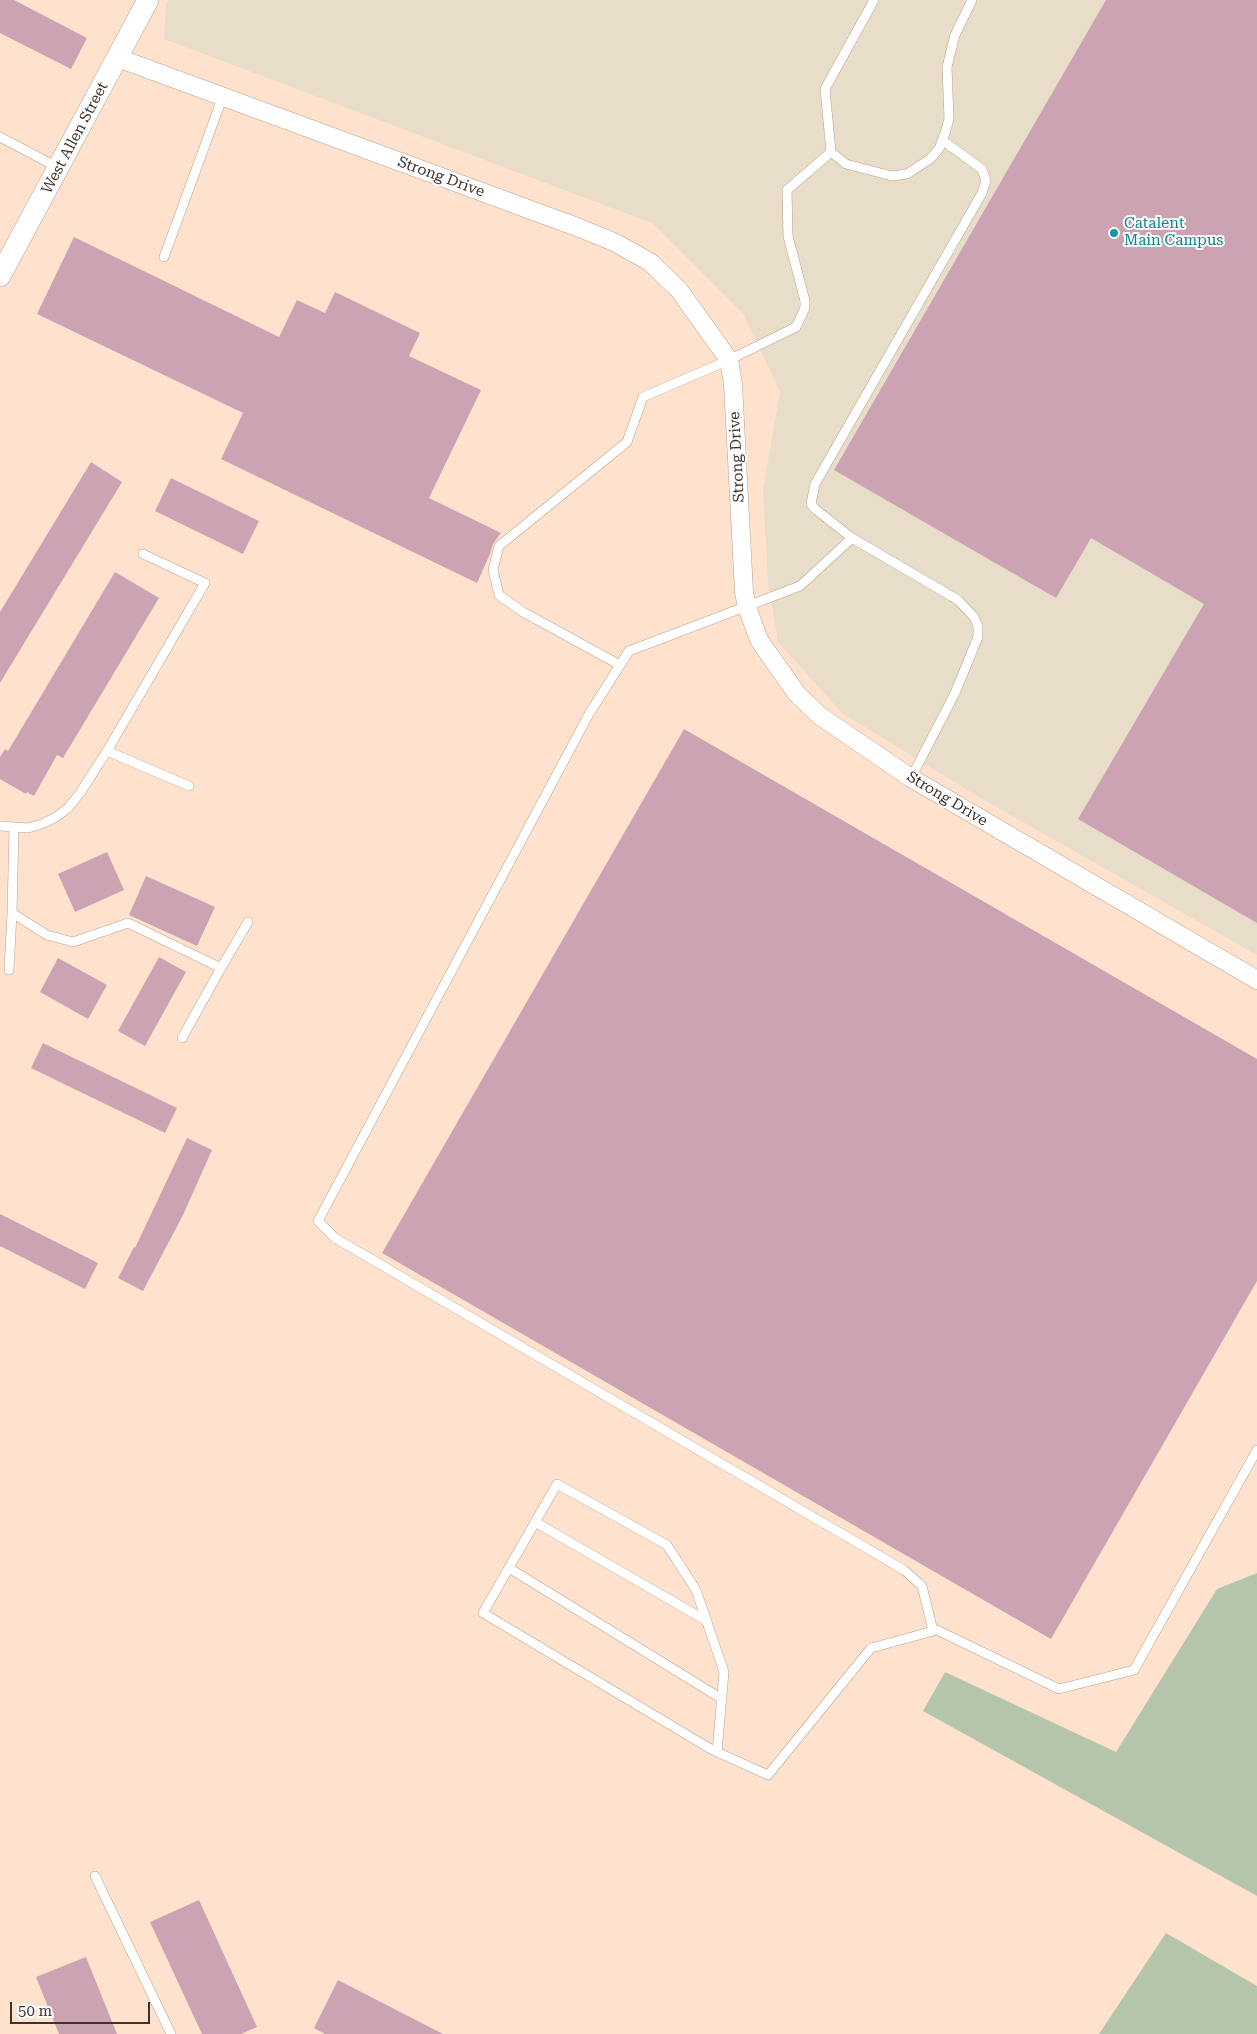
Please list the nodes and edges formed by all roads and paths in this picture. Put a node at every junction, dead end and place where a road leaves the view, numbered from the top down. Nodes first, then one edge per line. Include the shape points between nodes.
1 (148, 0) edge
2 (874, 0) edge
3 (972, 0) edge
4 (118, 58) junction
5 (223, 96) junction
6 (0, 137) edge
7 (942, 140) junction
8 (831, 152) junction
9 (59, 168) junction
10 (164, 257) dead end
11 (0, 276) edge
12 (729, 360) junction
13 (852, 538) junction
14 (143, 554) dead end
15 (746, 607) junction
16 (620, 665) junction
17 (106, 750) junction
18 (911, 778) junction
19 (189, 786) dead end
20 (0, 826) edge
21 (14, 828) junction
22 (12, 913) junction
23 (248, 922) dead end
24 (221, 968) junction
25 (9, 970) dead end
26 (1257, 980) edge
27 (182, 1038) dead end
28 (1257, 1450) edge
29 (535, 1522) junction
30 (508, 1568) junction
31 (707, 1621) junction
32 (933, 1631) junction
33 (722, 1699) junction
34 (717, 1752) junction
35 (95, 1876) dead end
36 (171, 2034) edge

1 - 4 street, West Allen Street
2 - 8 lane via 825,89
3 - 7 lane via 955,35 947,67 949,119
4 - 5 street, Strong Drive
4 - 9 street, West Allen Street
5 - 10 lane
5 - 12 street, Strong Drive via 568,223 633,252 650,262 679,290
6 - 9 lane
7 - 8 lane via 939,149 919,167 907,174 892,176 846,164
7 - 13 lane via 982,170 986,181 815,484 812,504 815,509
8 - 12 lane via 787,190 788,236 806,301 802,317 796,326
9 - 11 street, West Allen Street
12 - 15 street, Strong Drive via 734,384
12 - 16 lane via 643,397 627,442 499,546 493,570 499,595 522,612
13 - 15 lane via 800,586
13 - 18 lane via 958,600 978,626 978,637 955,693
14 - 17 lane via 205,583
15 - 16 lane via 629,651
15 - 18 street, Strong Drive via 760,640 797,694 820,716
16 - 32 lane via 584,722 318,1221 335,1238 904,1570 922,1586
17 - 19 lane
17 - 21 lane via 68,808 42,824
18 - 26 street, Strong Drive
20 - 21 lane
21 - 22 lane
22 - 24 lane via 47,935 73,942 128,923
22 - 25 lane
23 - 24 lane
24 - 27 lane
28 - 32 lane via 1134,1670 1059,1690 937,1630
29 - 30 lane
29 - 31 lane
29 - 31 lane via 556,1484 667,1545 696,1590
30 - 33 lane
30 - 34 lane via 483,1613
31 - 33 lane via 724,1672
32 - 34 lane via 871,1648 768,1776
33 - 34 lane
35 - 36 lane

